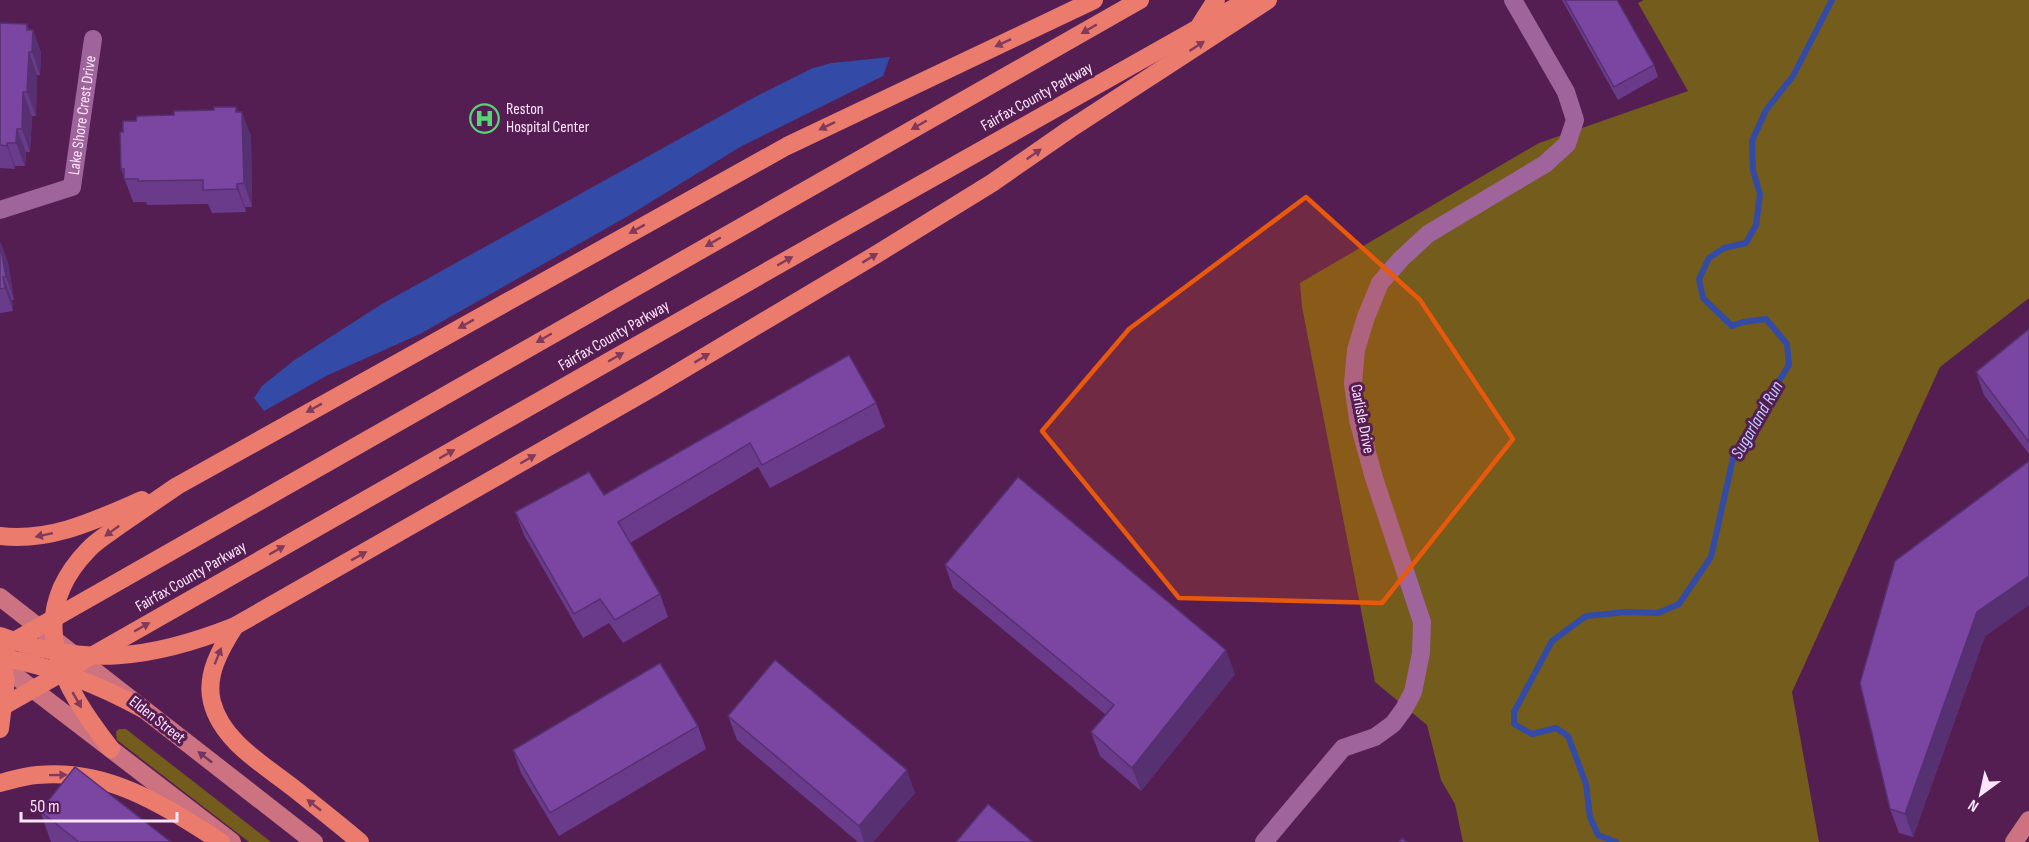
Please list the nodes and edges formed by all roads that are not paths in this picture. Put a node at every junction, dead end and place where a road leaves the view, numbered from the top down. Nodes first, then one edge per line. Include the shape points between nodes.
1 (1094, 0) edge
2 (1140, 0) edge
3 (1216, 0) edge
4 (1248, 0) edge
5 (1268, 0) edge
6 (1513, 0) edge
7 (1199, 27) junction
8 (93, 39) dead end
9 (0, 210) edge
10 (177, 486) junction
11 (0, 536) edge
12 (0, 597) edge
13 (235, 626) junction
14 (0, 636) edge
15 (62, 649) junction
16 (1, 657) edge
17 (63, 673) junction
18 (0, 708) edge
19 (143, 709) junction
20 (0, 729) edge
21 (111, 749) junction
22 (0, 783) edge
23 (2029, 820) edge
24 (221, 842) edge
25 (232, 842) edge
26 (314, 842) edge
27 (360, 842) edge
28 (1264, 842) edge
29 (2014, 842) edge

1 -> 10 highway via 787,146
2 -> 16 highway, Fairfax County Parkway via 184,543
3 - 7 highway
4 - 7 highway, Fairfax County Parkway
13 -> 5 highway via 652,388 877,254 992,183
6 - 28 street, Carlisle Drive via 1566,92 1575,120 1567,144 1545,164 1428,234 1401,259 1380,284 1356,350 1353,383 1358,420 1422,622 1413,692 1393,724 1375,737 1343,748
18 -> 7 highway, Fairfax County Parkway
8 - 9 street, Lake Shore Crest Drive via 72,187
10 -> 11 highway via 79,527 33,537
10 -> 15 highway via 89,548 73,568 57,595 53,623
12 - 15 main road, Elden Street
13 - 15 highway via 151,652 121,656 94,657
27 -> 13 highway via 242,747 219,720 211,686 219,651
14 - 15 highway via 21,644
15 - 17 highway
15 - 19 main road, Elden Street
16 - 17 highway
16 - 20 highway via 6,681
16 - 21 main road
17 - 19 highway via 105,688
17 -> 21 highway via 91,723
26 -> 19 main road, Elden Street
21 - 25 main road
22 -> 24 highway via 36,775 103,780 134,791
23 - 29 main road

